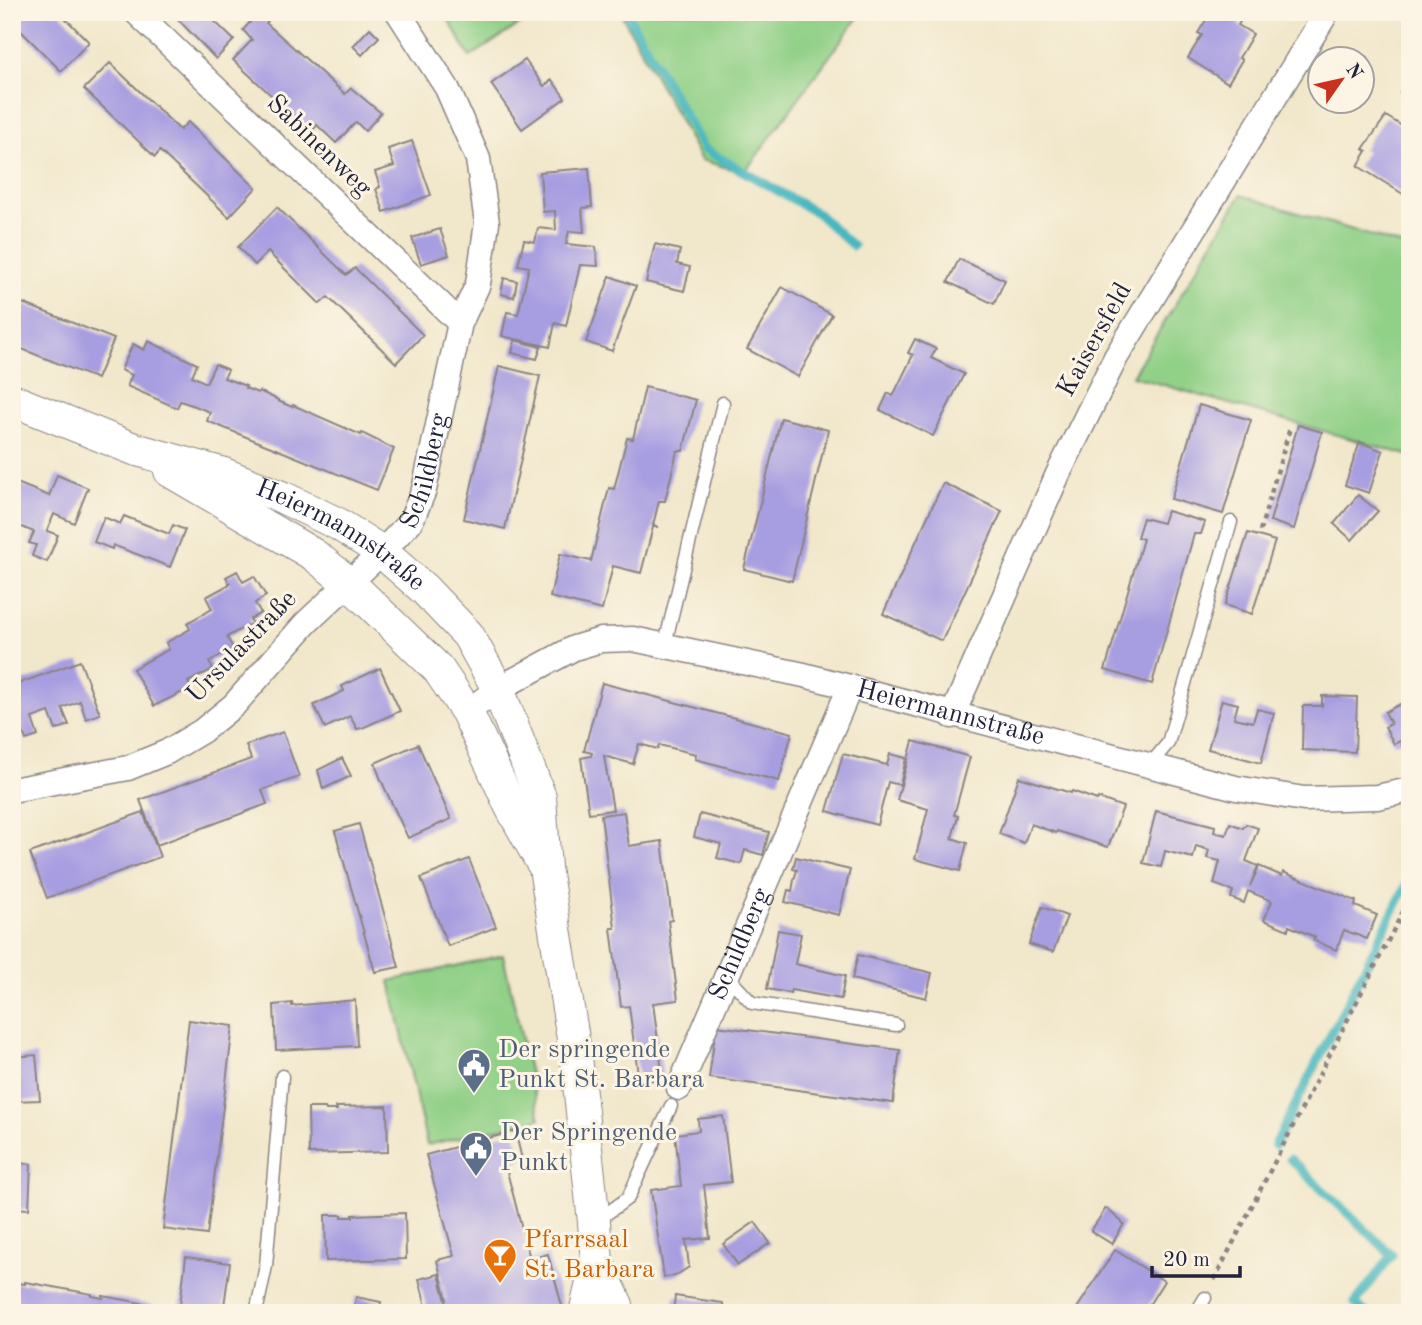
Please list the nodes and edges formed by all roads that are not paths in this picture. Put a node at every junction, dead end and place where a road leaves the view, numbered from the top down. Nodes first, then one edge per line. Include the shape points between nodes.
1 (136, 12) edge
2 (398, 12) edge
3 (1327, 12) edge
4 (460, 323) junction
5 (12, 400) edge
6 (723, 403) dead end
7 (134, 449) junction
8 (1231, 522) dead end
9 (382, 552) junction
10 (349, 583) junction
11 (665, 644) junction
12 (850, 687) junction
13 (498, 689) junction
14 (467, 712) junction
15 (952, 716) junction
16 (1149, 766) junction
17 (12, 790) edge
18 (1410, 790) edge
19 (545, 868) junction
20 (727, 976) junction
21 (897, 1025) dead end
22 (282, 1076) dead end
23 (675, 1097) joint
24 (594, 1222) junction
25 (597, 1262) junction
26 (1205, 1298) road end
27 (256, 1313) edge
28 (585, 1313) edge
29 (618, 1313) edge
30 (1196, 1313) edge

1 - 4 street, Sabinenweg
2 - 4 street, Schildberg via 447,88 478,159 487,223 478,284
3 - 15 street, Kaisersfeld via 1116,357 1058,474
4 - 9 street, Schildberg via 424,490 411,521
5 - 7 street, Heiermannstraße
6 - 11 lane
7 - 9 street, Heiermannstraße via 224,474 284,498
7 - 10 street, Heiermannstraße via 314,555
8 - 16 lane via 1168,743
9 - 10 street, Schildberg
9 - 13 street, Heiermannstraße via 468,635
10 - 14 street via 438,669
10 - 17 street, Ursulastraße via 306,623 234,705 202,731 128,768
11 - 12 street, Heiermannstraße
11 - 13 street, Heiermannstraße via 601,640 574,648
12 - 15 street, Heiermannstraße
12 - 20 street, Schildberg
13 - 14 street, Heiermannstraße
13 - 19 street via 540,797
14 - 19 street
15 - 16 street, Heiermannstraße
16 - 18 street, Heiermannstraße via 1304,799 1377,797
19 - 24 street via 576,1057
20 - 21 lane via 752,1003
20 - 23 street, Schildberg
22 - 27 lane via 266,1266
23 - 24 lane, Schildberg via 628,1198
24 - 25 street
25 - 28 street
25 - 29 street
26 - 30 lane

